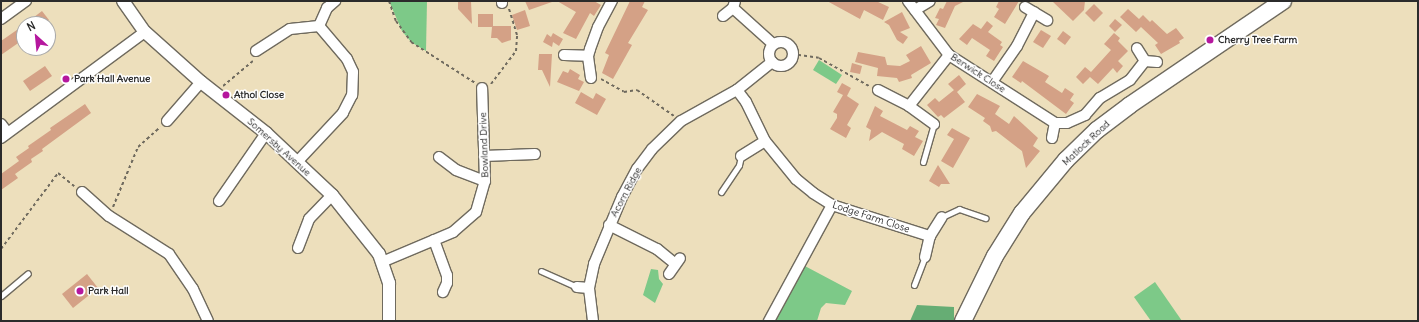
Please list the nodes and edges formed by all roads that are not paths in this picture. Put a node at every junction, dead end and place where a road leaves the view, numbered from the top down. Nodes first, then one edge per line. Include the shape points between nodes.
1 (26, 1) edge
2 (124, 1) edge
3 (336, 1) edge
4 (612, 1) edge
5 (908, 1) edge
6 (930, 1) edge
7 (1283, 1) edge
8 (734, 4) edge
9 (914, 10) junction
10 (723, 16) dead end
11 (1, 19) edge
12 (1047, 20) dead end
13 (319, 26) junction
14 (145, 32) junction
15 (774, 44) junction
16 (1136, 48) dead end
17 (256, 51) road end
18 (564, 55) dead end
19 (949, 55) junction
20 (588, 56) junction
21 (1145, 61) junction
22 (772, 62) junction
23 (1157, 62) dead end
24 (592, 78) road end
25 (201, 82) junction
26 (992, 82) junction
27 (482, 88) road end
28 (737, 90) junction
29 (878, 90) road end
30 (909, 106) junction
31 (167, 121) road end
32 (1055, 123) junction
33 (934, 124) joint
34 (3, 131) edge
35 (266, 133) junction
36 (1052, 138) dead end
37 (765, 141) junction
38 (535, 154) dead end
39 (484, 156) junction
40 (741, 156) joint
41 (439, 157) dead end
42 (297, 162) junction
43 (923, 162) dead end
44 (485, 181) junction
45 (82, 192) road end
46 (720, 192) dead end
47 (332, 195) junction
48 (218, 201) dead end
49 (832, 205) junction
50 (942, 217) joint
51 (985, 218) dead end
52 (609, 226) junction
53 (930, 236) junction
54 (434, 240) junction
55 (298, 248) dead end
56 (925, 257) joint
57 (382, 262) junction
58 (541, 271) dead end
59 (28, 273) dead end
60 (669, 274) dead end
61 (914, 285) dead end
62 (577, 287) joint
63 (589, 288) junction
64 (443, 292) dead end
65 (1, 296) edge
66 (208, 321) edge
67 (389, 321) edge
68 (593, 321) edge
69 (769, 321) edge
70 (963, 321) edge

1 - 11 street
2 - 14 street, Somersby Avenue
3 - 13 street via 328,8
4 - 20 street via 598,27
5 - 9 street, Berwick Close
6 - 9 street
7 - 70 main road, Matlock Road via 1124,109 1097,130 1066,160 1022,213 999,250
8 - 10 street
8 - 15 street
9 - 19 street, Berwick Close
12 - 26 street via 1029,10 1017,46
13 - 17 street via 290,29
13 - 42 street via 347,59 352,72 352,95 343,113
14 - 25 street, Somersby Avenue
14 - 34 street
15 - 22 street via 769,53
15 - 22 street via 784,42 789,45 792,54 791,59 782,65
16 - 21 street
18 - 20 street
19 - 26 street, Berwick Close
19 - 30 street
20 - 24 street
21 - 23 street
21 - 32 street via 1130,80 1100,98 1085,115 1067,123
22 - 28 street, Acorn Ridge
25 - 31 street
25 - 35 street, Somersby Avenue
26 - 32 street, Berwick Close
27 - 39 street, Bowland Drive
28 - 37 street, Lodge Farm Close via 746,102
28 - 52 street, Acorn Ridge via 681,121 652,149 637,169
29 - 30 street
30 - 33 street
32 - 36 street
33 - 43 lane
35 - 42 street, Somersby Avenue
35 - 48 street
37 - 40 street
37 - 49 street, Lodge Farm Close via 796,179
38 - 39 street
39 - 44 street, Bowland Drive
40 - 46 lane via 739,165
41 - 44 street via 456,170
42 - 47 street, Somersby Avenue
44 - 54 street, Bowland Drive via 476,212 453,232
45 - 66 street via 109,216 169,254 193,289
47 - 55 street via 309,219
47 - 57 street, Somersby Avenue via 379,254
49 - 53 street, Lodge Farm Close
49 - 69 street via 794,267
50 - 51 lane via 959,209
50 - 53 street
52 - 60 street via 677,261
52 - 63 street, Acorn Ridge via 594,264
53 - 56 street
54 - 57 street, Bowland Drive
54 - 64 street via 447,275
56 - 61 lane
57 - 67 street, Somersby Avenue via 389,283
58 - 62 lane
59 - 65 lane
62 - 63 street
63 - 68 street, Acorn Ridge

